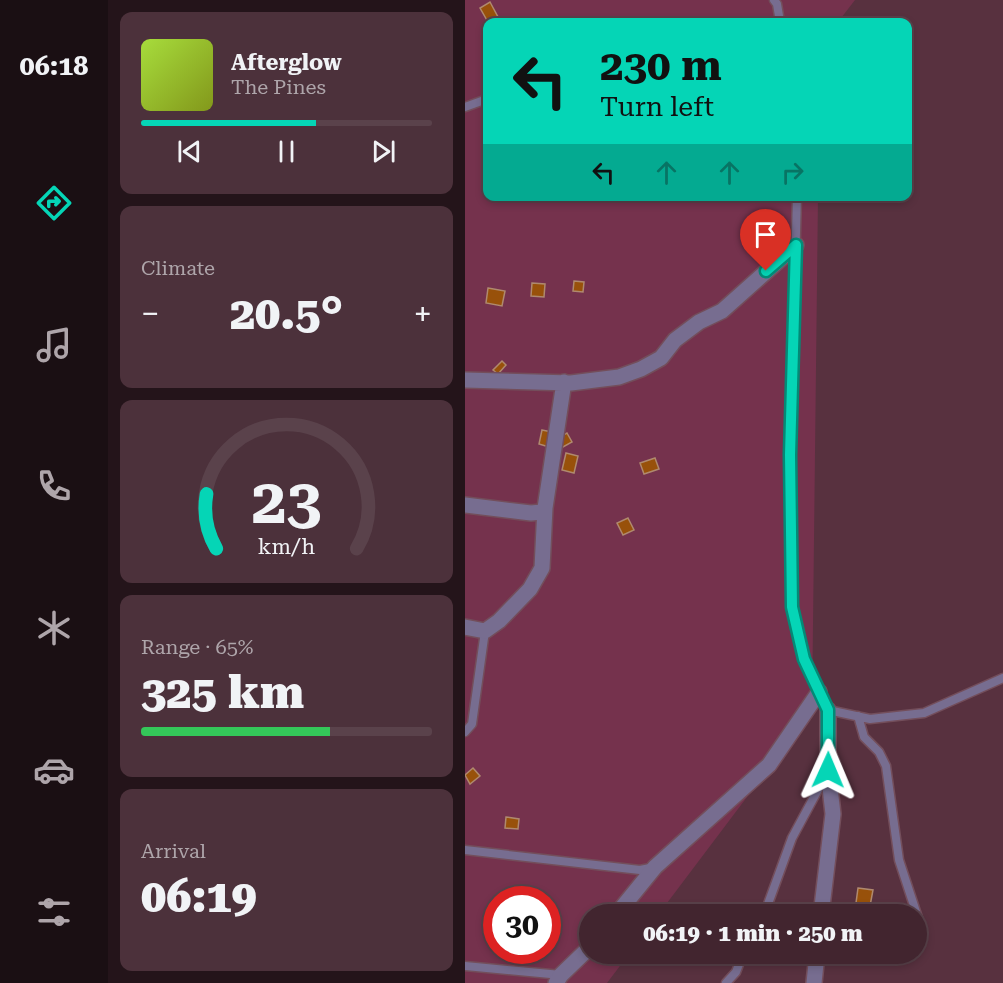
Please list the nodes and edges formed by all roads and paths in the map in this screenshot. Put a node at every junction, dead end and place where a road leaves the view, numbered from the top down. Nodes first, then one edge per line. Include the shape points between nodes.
1 (776, 1) edge
2 (779, 18) edge
3 (483, 100) edge
4 (465, 107) edge
5 (797, 201) edge
6 (796, 245) junction
7 (465, 380) edge
8 (564, 382) junction
9 (465, 505) edge
10 (545, 507) junction
11 (465, 627) edge
12 (485, 631) junction
13 (1003, 678) edge
14 (819, 692) junction
15 (828, 710) junction
16 (858, 716) junction
17 (465, 732) edge
18 (828, 770) junction
19 (465, 850) edge
20 (655, 867) junction
21 (625, 904) edge
22 (768, 904) edge
23 (822, 904) edge
24 (913, 904) edge
25 (579, 958) edge
26 (739, 964) edge
27 (816, 964) edge
28 (465, 966) edge
29 (559, 979) edge
30 (726, 983) edge
31 (814, 983) edge

1 - 2 lane
3 - 4 lane
5 - 6 lane
6 - 8 street via 722,311 675,340 661,358 619,377
6 - 14 lane via 790,455 792,607 804,659
7 - 8 street
8 - 10 street
9 - 10 street via 531,513 541,512
10 - 12 street via 542,568 531,589
11 - 12 street
12 - 17 lane via 472,724
13 - 16 lane via 924,713 870,719
14 - 15 lane
14 - 20 street via 769,765
15 - 16 lane
15 - 18 street
16 - 24 lane via 864,737 886,766 899,860
18 - 22 lane via 792,838
18 - 23 street via 833,814
19 - 20 lane via 641,870
20 - 21 street
25 - 29 street
26 - 30 lane
27 - 31 street
28 - 29 lane

